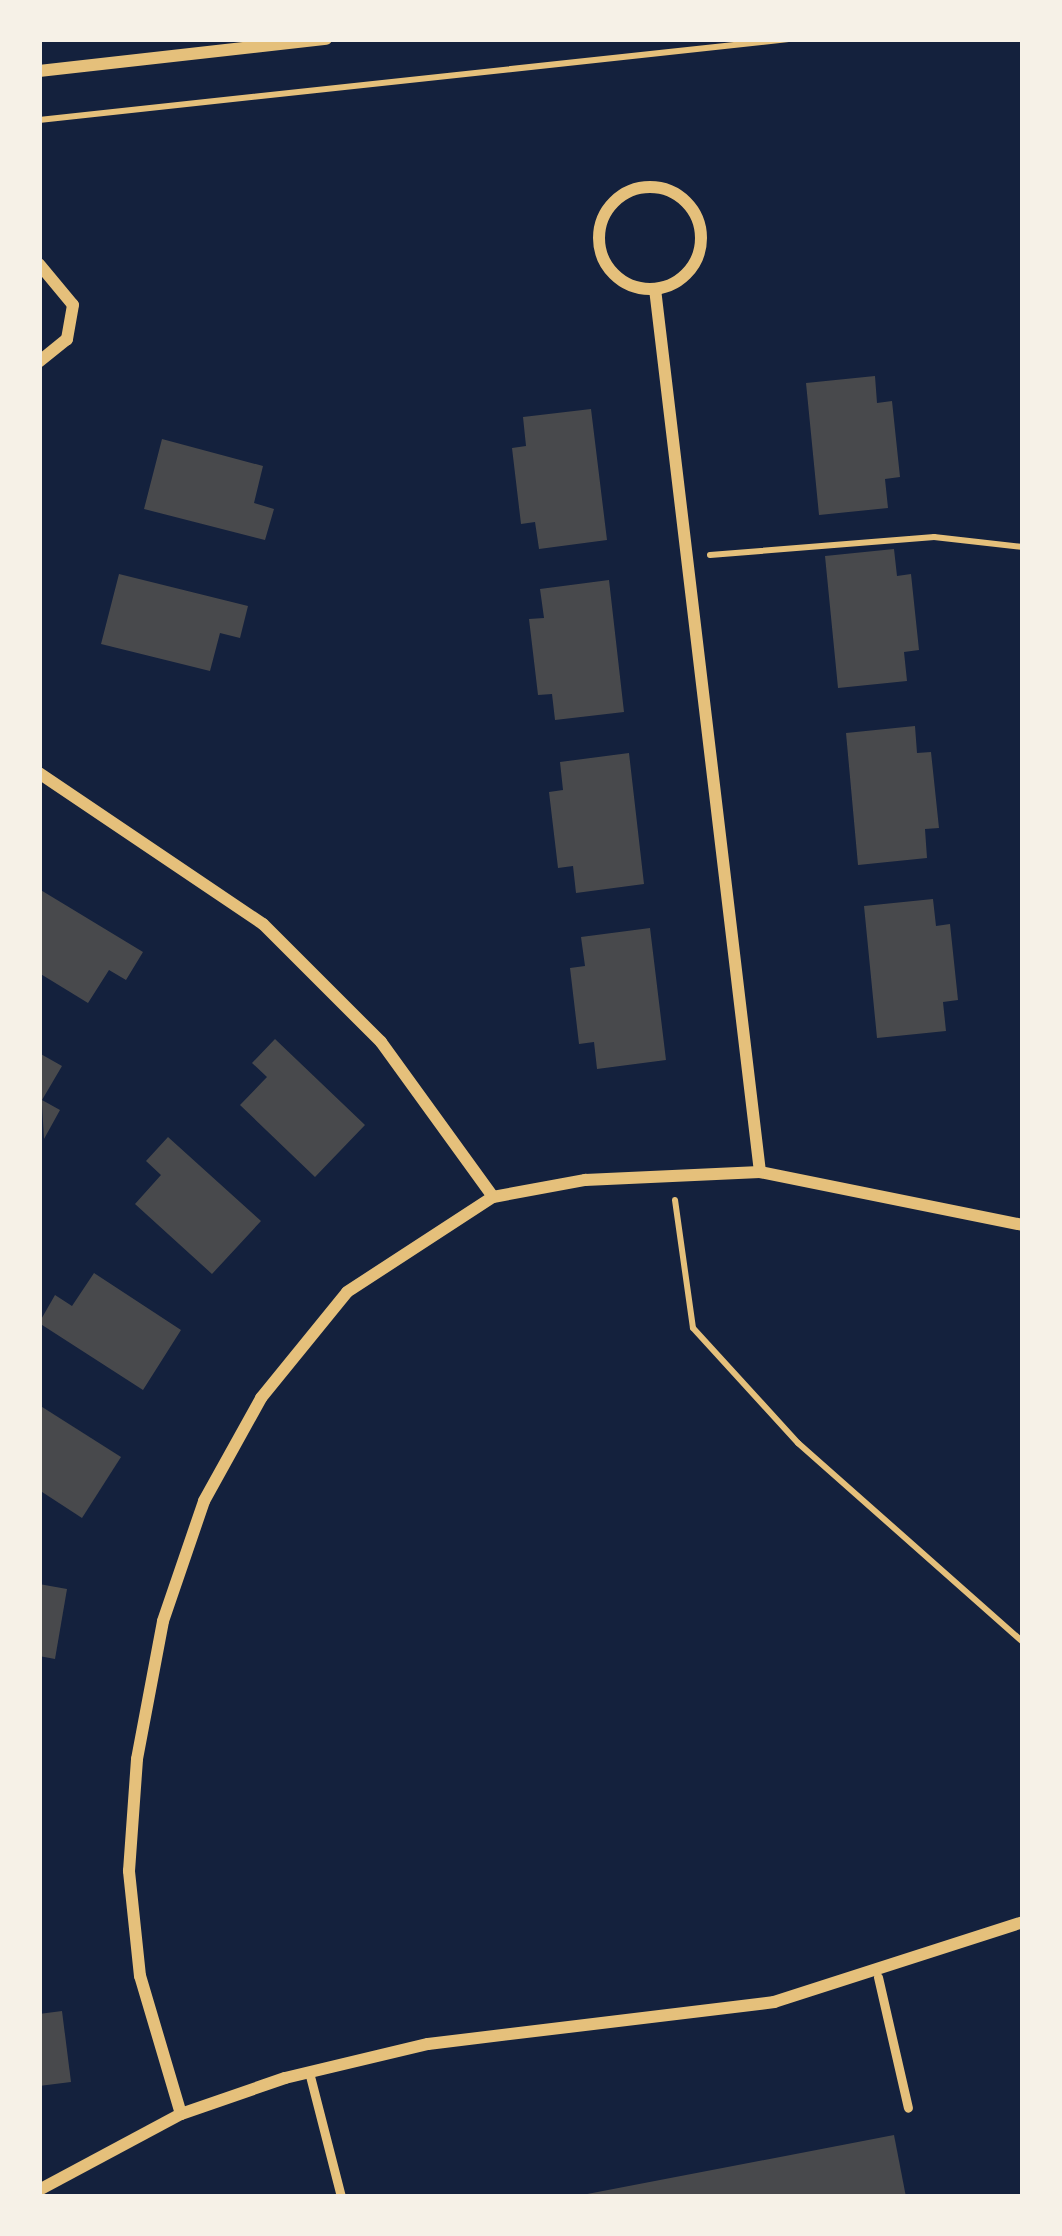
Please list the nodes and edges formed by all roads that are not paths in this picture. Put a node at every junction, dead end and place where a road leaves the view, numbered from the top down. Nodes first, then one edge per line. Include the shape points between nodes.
1 (326, 39) edge
2 (39, 71) edge
3 (39, 263) edge
4 (655, 289) junction
5 (39, 362) edge
6 (39, 772) edge
7 (760, 1172) junction
8 (493, 1198) junction
9 (1023, 1225) edge
10 (1023, 1922) edge
11 (878, 1977) junction
12 (309, 2072) junction
13 (908, 2108) dead end
14 (181, 2114) junction
15 (39, 2190) edge
16 (341, 2197) edge

1 - 2 street
3 - 5 street via 68,289 73,322
4 - 4 street via 610,271 599,239 609,207 654,187 685,200 700,229 695,262
4 - 7 street
6 - 8 street via 263,924 381,1042
7 - 8 street via 674,1172
7 - 9 street
8 - 14 street via 347,1292 261,1398 184,1561 137,1759 129,1870 140,1976
10 - 11 street
11 - 12 street
11 - 13 lane
12 - 14 street
12 - 16 lane
14 - 15 street

